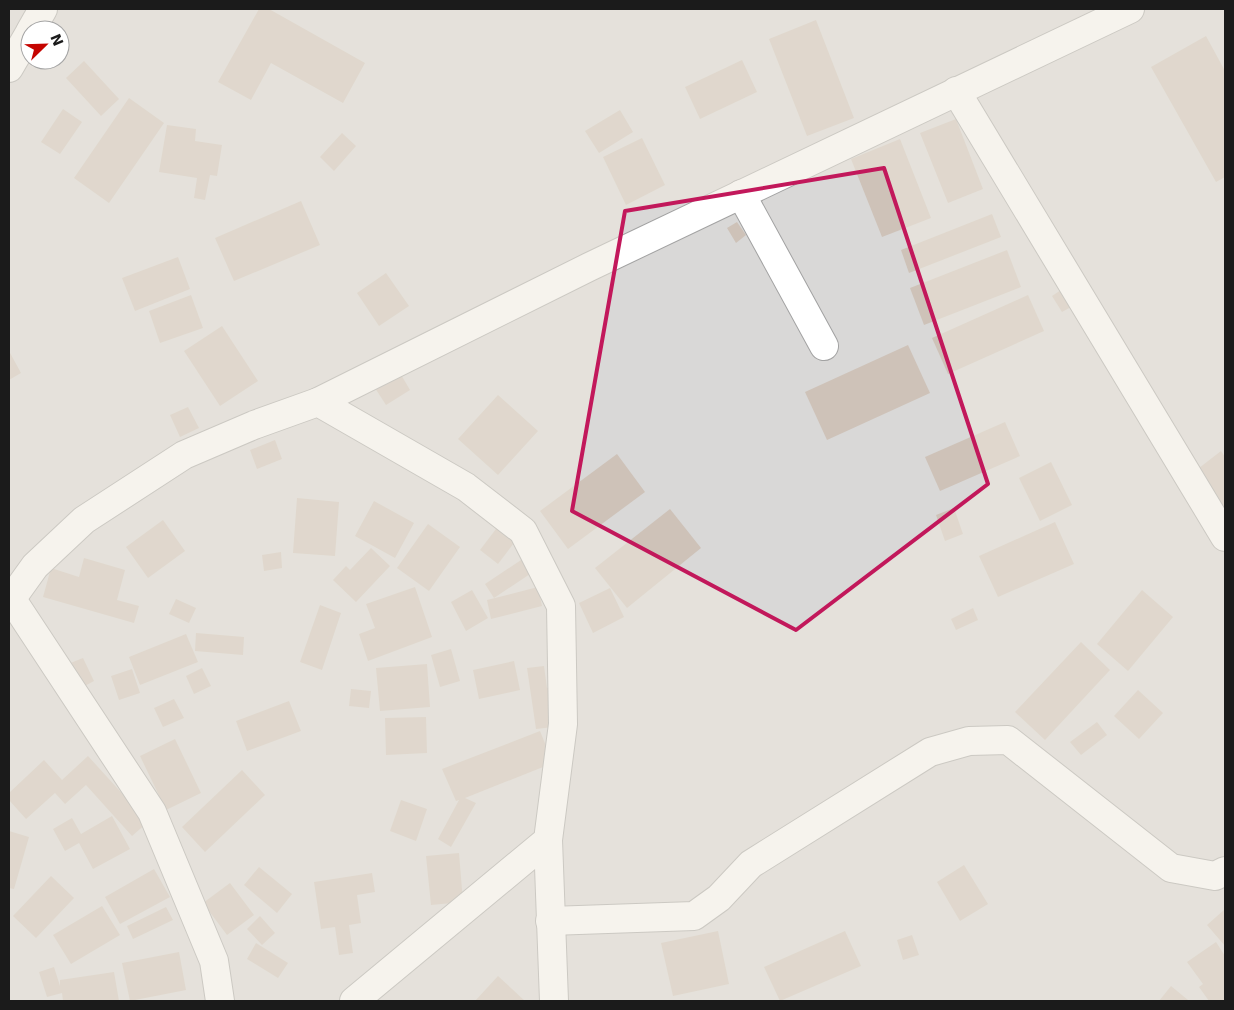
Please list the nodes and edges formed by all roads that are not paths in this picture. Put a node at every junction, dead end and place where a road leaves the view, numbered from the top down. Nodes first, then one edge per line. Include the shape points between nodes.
1 (43, 9) edge
2 (1130, 9) edge
3 (36, 20) edge
4 (20, 49) edge
5 (9, 68) edge
6 (956, 92) junction
7 (741, 194) junction
8 (824, 346) dead end
9 (318, 402) junction
10 (1225, 537) edge
11 (11, 596) edge
12 (548, 840) junction
13 (1225, 871) edge
14 (550, 921) junction
15 (220, 1001) edge
16 (354, 1001) edge
17 (554, 1001) edge

1 - 3 street
2 - 6 street
4 - 5 street
6 - 7 street
6 - 10 street
7 - 8 street
7 - 9 street
9 - 11 street via 184,455 84,520 35,566
9 - 12 street via 466,487 523,531 560,606 563,724
11 - 15 street via 152,812 214,961
12 - 14 street
12 - 16 street
13 - 14 street via 1215,876 1171,868 1008,740 969,741 930,752 751,864 719,898 694,916
14 - 17 street

